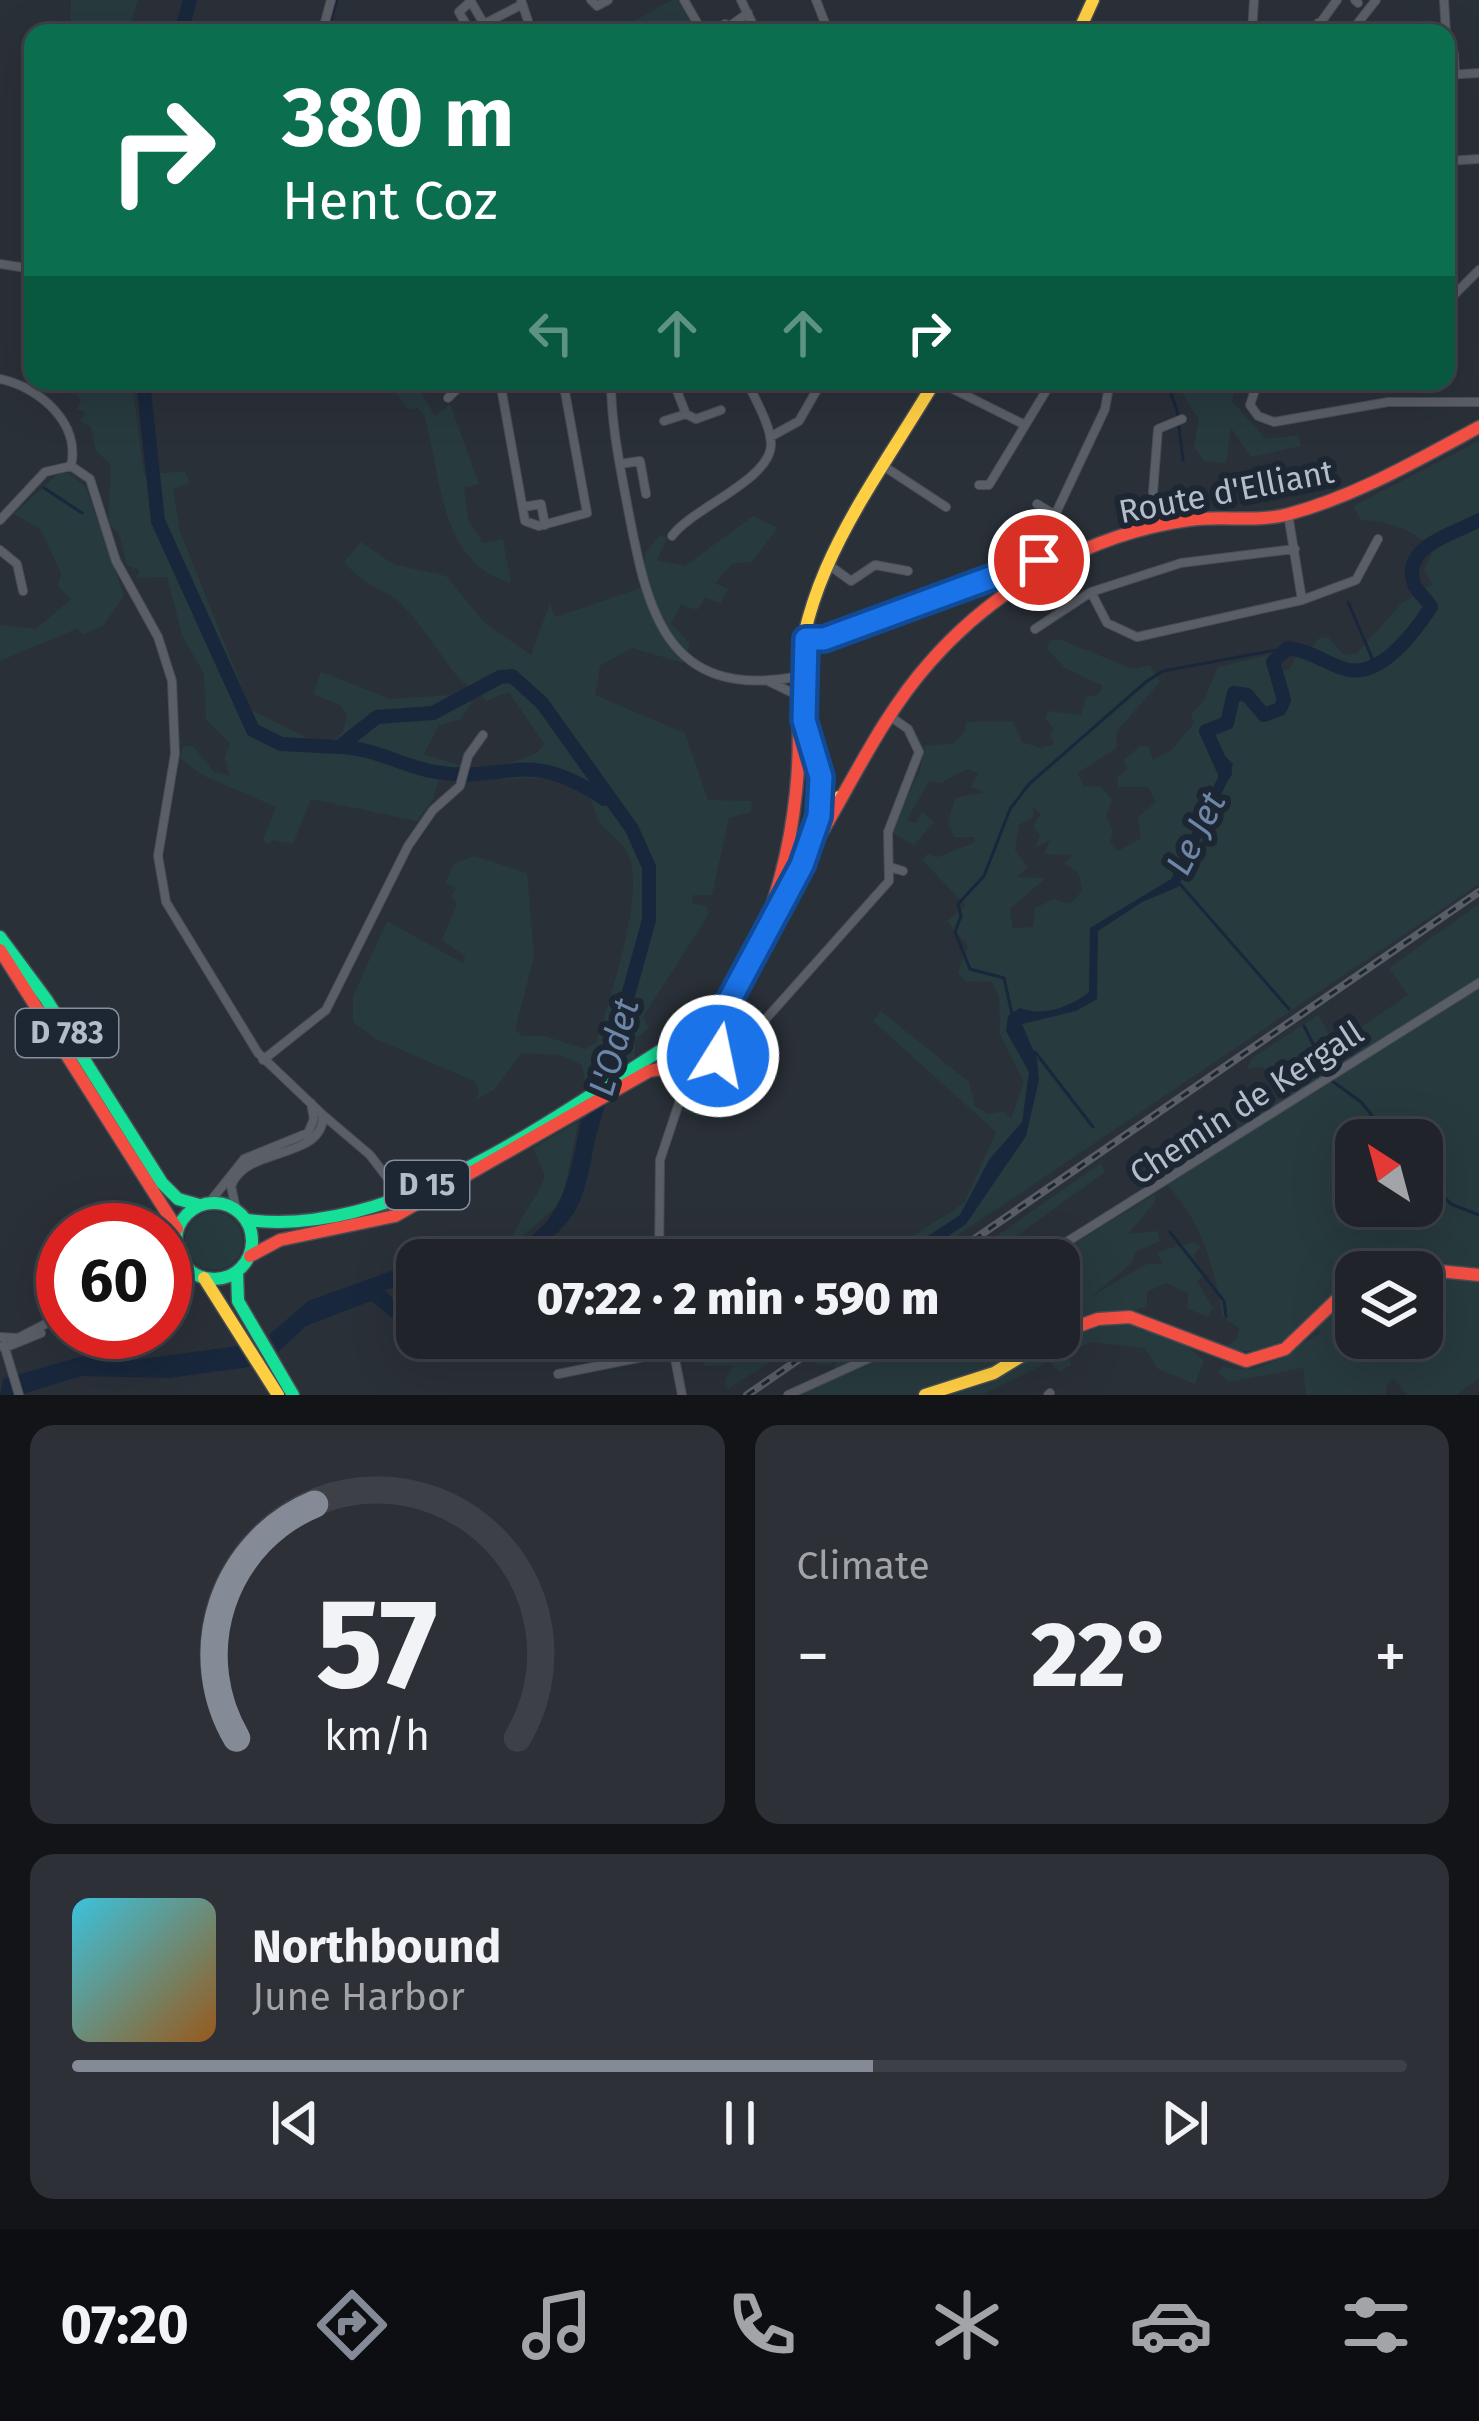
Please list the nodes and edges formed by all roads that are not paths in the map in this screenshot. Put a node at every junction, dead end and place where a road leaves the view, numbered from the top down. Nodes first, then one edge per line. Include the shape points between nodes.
1 (470, 0) edge
2 (591, 0) edge
3 (608, 0) edge
4 (741, 0) edge
5 (1337, 0) edge
6 (1376, 0) edge
7 (521, 3) edge
8 (748, 14) junction
9 (733, 22) junction
10 (1318, 23) edge
11 (466, 24) edge
12 (492, 24) edge
13 (728, 24) edge
14 (731, 24) edge
15 (753, 24) edge
16 (1357, 24) edge
17 (1479, 270) edge
18 (1455, 294) edge
19 (28, 390) edge
20 (36, 390) edge
21 (456, 390) edge
22 (502, 390) edge
23 (565, 390) edge
24 (612, 390) edge
25 (677, 390) edge
26 (751, 390) edge
27 (817, 390) edge
28 (933, 390) edge
29 (955, 390) edge
30 (1046, 390) edge
31 (1108, 390) edge
32 (1255, 390) edge
33 (35, 393) junction
34 (448, 398) dead end
35 (1475, 404) edge
36 (721, 410) dead end
37 (686, 414) junction
38 (1182, 419) dead end
39 (664, 421) dead end
40 (1024, 424) junction
41 (1479, 429) edge
42 (770, 437) junction
43 (620, 464) junction
44 (71, 466) junction
45 (885, 467) junction
46 (979, 485) dead end
47 (646, 494) dead end
48 (1037, 504) dead end
49 (523, 507) junction
50 (946, 507) dead end
51 (1288, 514) junction
52 (0, 520) edge
53 (545, 525) junction
54 (1156, 526) junction
55 (671, 536) dead end
56 (1378, 539) dead end
57 (1294, 549) junction
58 (0, 550) edge
59 (830, 565) junction
60 (1047, 567) junction
61 (908, 571) dead end
62 (23, 591) dead end
63 (1091, 592) junction
64 (1302, 600) junction
65 (1035, 629) dead end
66 (803, 639) junction
67 (795, 677) junction
68 (769, 681) junction
69 (795, 694) junction
70 (891, 717) junction
71 (804, 720) junction
72 (483, 735) dead end
73 (800, 768) junction
74 (820, 772) junction
75 (846, 791) junction
76 (819, 816) junction
77 (802, 865) junction
78 (890, 867) junction
79 (903, 872) dead end
80 (777, 882) junction
81 (0, 937) edge
82 (0, 950) edge
83 (1479, 983) edge
84 (697, 1028) junction
85 (675, 1041) junction
86 (717, 1042) junction
87 (741, 1045) junction
88 (263, 1060) junction
89 (716, 1061) junction
90 (684, 1070) junction
91 (320, 1117) junction
92 (271, 1152) junction
93 (386, 1179) junction
94 (403, 1198) junction
95 (158, 1203) edge
96 (204, 1204) junction
97 (381, 1207) junction
98 (236, 1209) junction
99 (192, 1216) edge
100 (248, 1220) junction
101 (659, 1239) edge
102 (1071, 1239) edge
103 (250, 1256) junction
104 (192, 1271) edge
105 (1443, 1271) edge
106 (237, 1272) junction
107 (1479, 1275) edge
108 (203, 1277) junction
109 (1335, 1302) edge
110 (244, 1325) junction
111 (1080, 1327) edge
112 (36, 1334) edge
113 (2, 1342) edge
114 (633, 1359) edge
115 (675, 1359) edge
116 (868, 1359) edge
117 (1017, 1359) edge
118 (558, 1374) dead end
119 (19, 1395) edge
120 (278, 1395) edge
121 (293, 1395) edge
122 (682, 1395) edge
123 (788, 1395) edge
124 (925, 1395) edge

1 - 11 street via 459,9
2 - 3 street
4 - 8 street
5 - 10 street
6 - 16 street
7 - 12 street
8 - 9 street
8 - 15 street
9 - 13 street
9 - 14 street
17 - 18 street
19 - 33 street
20 - 33 street
21 - 34 street
22 - 49 street
23 - 53 street via 587,514
24 - 43 street
25 - 37 street
26 - 42 street
27 - 42 street via 799,421
28 - 45 main road
29 - 40 street
30 - 40 street
31 - 48 street via 1055,515
32 - 35 street via 1250,405 1265,421 1388,402
33 - 44 street via 69,433
35 - 41 street
36 - 37 street via 696,419
37 - 39 street
38 - 54 street via 1158,429
40 - 46 street via 988,485
41 - 51 main road, Route d'Elliant via 1353,495
42 - 55 street via 761,468
43 - 47 street via 640,461
43 - 68 street via 643,590 658,625 703,667
44 - 52 street via 45,472
44 - 88 street via 90,478 112,550 172,681 175,754 158,856 166,902
45 - 50 street
45 - 59 main road
49 - 53 street via 530,526
49 - 53 street via 541,504
51 - 54 main road, Route d'Elliant
51 - 57 street
54 - 60 main road, Route d'Elliant
56 - 64 street via 1356,580
57 - 63 street via 1181,563
57 - 64 street
58 - 62 street via 17,564
59 - 61 street via 851,581 875,565
59 - 66 main road
60 - 66 street via 1037,560 824,639
60 - 70 main road, Route d'Elliant via 964,626
63 - 64 street via 1111,627 1137,637
63 - 65 street
66 - 67 main road
66 - 71 main road
67 - 68 street
67 - 69 main road
67 - 71 street
68 - 69 street
69 - 73 main road
70 - 75 main road, Route d'Elliant
70 - 78 street via 908,728 919,752 888,832
71 - 74 main road
72 - 88 street via 457,791 408,846 326,1010
73 - 74 street
73 - 80 main road
74 - 76 main road
75 - 76 main road, Route d'Elliant
75 - 77 main road, Route d'Elliant
76 - 77 main road
76 - 80 main road, Route d'Elliant
77 - 86 main road via 727,1002
78 - 79 street
78 - 87 street via 888,884
80 - 84 main road via 733,978
81 - 96 main road, D 783 via 162,1183 178,1199
82 - 95 main road, D 783
83 - 102 street, Chemin de Kergall
84 - 85 main road
84 - 86 main road
85 - 90 main road
85 - 94 main road, D 15
86 - 87 street
86 - 89 main road
87 - 89 street
88 - 91 street
89 - 90 main road via 705,1072
90 - 101 street via 660,1160
90 - 103 main road, D 15 via 654,1069 387,1219 274,1241
91 - 92 street via 305,1136
91 - 93 street via 370,1155
92 - 96 street via 236,1165
92 - 98 street via 235,1176
93 - 94 street
93 - 97 street
94 - 97 main road, D 15
96 - 98 main road
96 - 99 main road
97 - 100 main road, D 15 via 301,1224
98 - 100 main road
100 - 103 main road
103 - 106 main road
104 - 108 main road
105 - 107 main road
106 - 108 main road
106 - 110 main road
108 - 110 main road
109 - 111 main road via 1297,1341 1259,1360 1227,1358 1144,1316
110 - 120 main road
110 - 121 main road
112 - 113 street
113 - 119 street
114 - 118 street
115 - 122 street
116 - 123 street
117 - 124 main road

